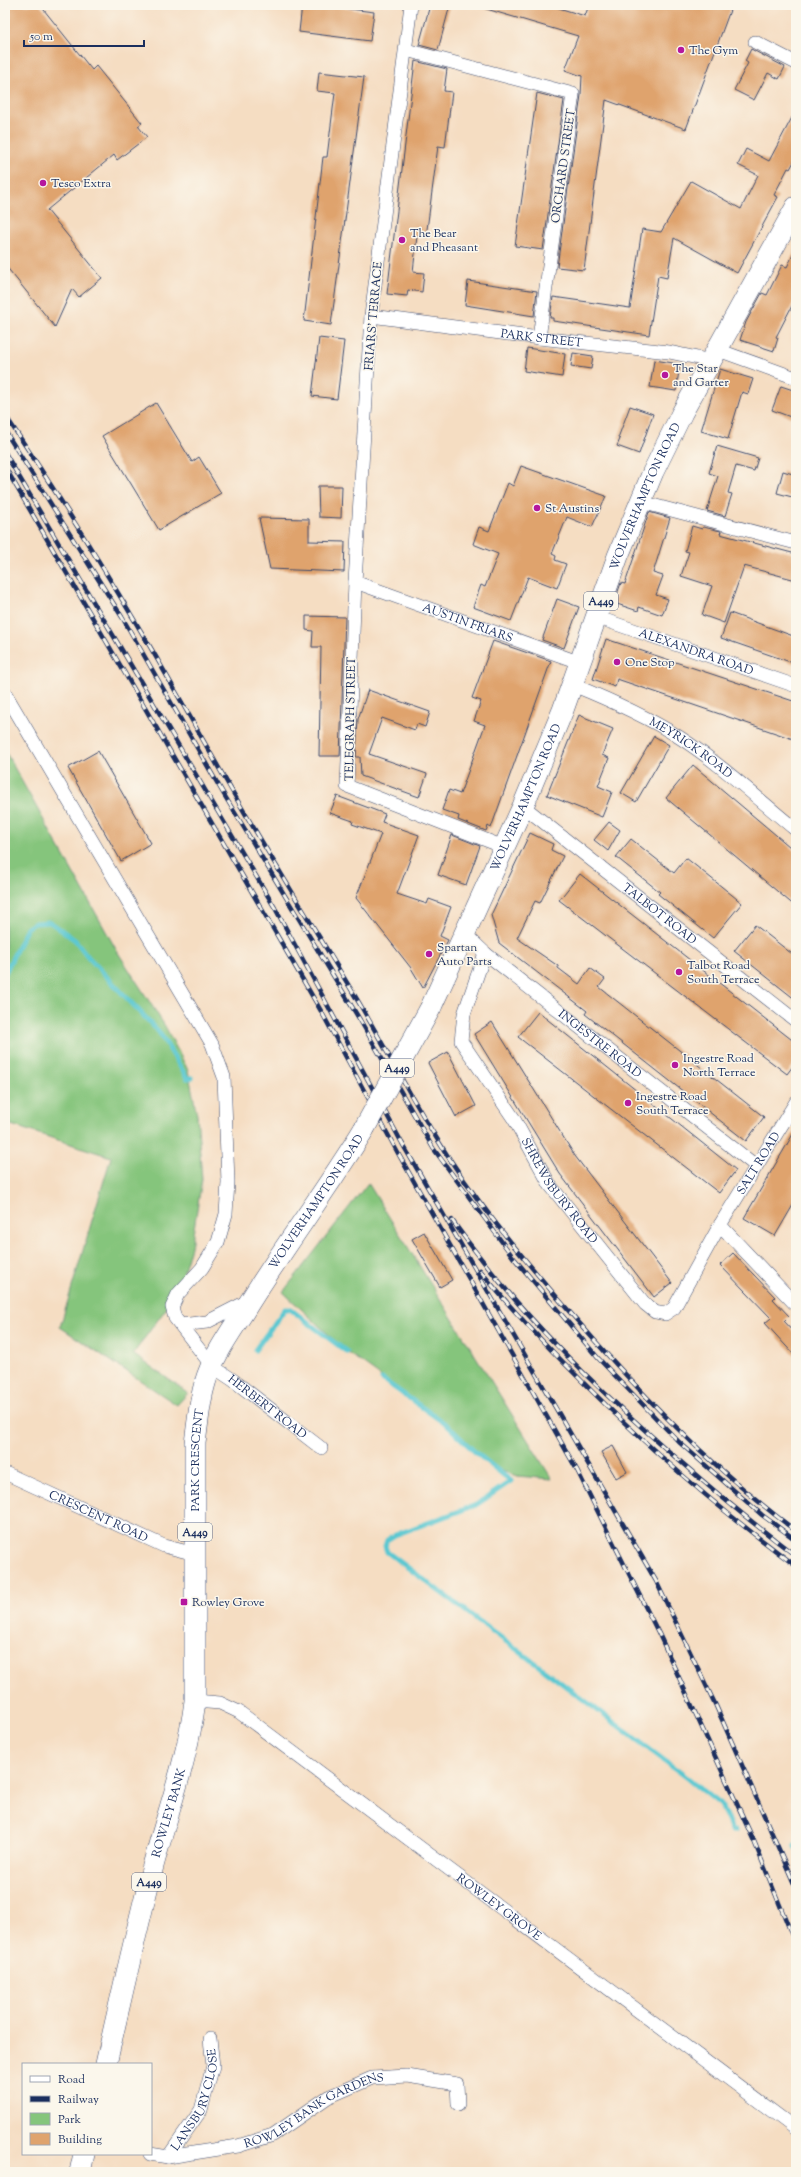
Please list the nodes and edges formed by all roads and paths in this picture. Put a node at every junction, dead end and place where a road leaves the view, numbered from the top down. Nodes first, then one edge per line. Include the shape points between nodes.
1 (412, 8) edge
2 (755, 42) dead end
3 (406, 50) junction
4 (796, 63) edge
5 (796, 207) edge
6 (371, 316) junction
7 (539, 338) junction
8 (715, 356) junction
9 (796, 378) edge
10 (641, 502) junction
11 (796, 543) edge
12 (355, 582) junction
13 (596, 617) junction
14 (581, 663) junction
15 (573, 685) junction
16 (796, 686) edge
17 (5, 693) edge
18 (523, 806) junction
19 (796, 830) edge
20 (504, 847) junction
21 (465, 934) junction
22 (485, 952) junction
23 (796, 1021) edge
24 (796, 1102) edge
25 (756, 1166) junction
26 (720, 1225) junction
27 (251, 1299) junction
28 (796, 1305) edge
29 (181, 1325) junction
30 (212, 1366) junction
31 (321, 1448) dead end
32 (5, 1473) edge
33 (195, 1554) junction
34 (195, 1701) junction
35 (210, 2039) dead end
36 (106, 2063) edge
37 (458, 2104) dead end
38 (796, 2129) edge
39 (152, 2154) edge
40 (84, 2155) edge
41 (168, 2157) junction
42 (80, 2172) edge

1 - 3 street, FRIARS' TERRACE
2 - 4 street
3 - 6 street, FRIARS' TERRACE
3 - 7 street, ORCHARD STREET via 573,94
5 - 8 highway, WOLVERHAMPTON ROAD / A449
6 - 7 street, PARK STREET
6 - 12 street, FRIARS' TERRACE
7 - 8 street, PARK STREET
8 - 9 street, PARK STREET
8 - 10 highway, WOLVERHAMPTON ROAD / A449 via 682,413
10 - 11 street
10 - 13 highway, WOLVERHAMPTON ROAD / A449
12 - 14 street, AUSTIN FRIARS
12 - 20 street, TELEGRAPH STREET via 347,786
13 - 14 highway, WOLVERHAMPTON ROAD / A449
13 - 16 street, ALEXANDRA ROAD
14 - 15 highway, WOLVERHAMPTON ROAD / A449
15 - 18 highway, WOLVERHAMPTON ROAD / A449
15 - 19 street, MEYRICK ROAD via 633,711 680,737
17 - 29 street, HERBERT ROAD via 212,1044 224,1077 228,1182 226,1214 218,1242 202,1268 178,1294 172,1307 175,1318
18 - 20 highway, WOLVERHAMPTON ROAD / A449
18 - 23 street, TALBOT ROAD
20 - 21 highway, WOLVERHAMPTON ROAD / A449
21 - 22 street, INGESTRE ROAD
21 - 27 highway, WOLVERHAMPTON ROAD / A449, bridge via 430,1007 364,1130 331,1184
22 - 25 street, INGESTRE ROAD
22 - 26 street, SHREWSBURY ROAD via 464,1014 461,1041 514,1118 550,1185 645,1304 655,1312 665,1314 674,1308
24 - 25 street, SALT ROAD
25 - 26 street, SALT ROAD
26 - 28 street
27 - 29 street via 207,1322
27 - 30 highway, WOLVERHAMPTON ROAD / A449
29 - 30 street, HERBERT ROAD
30 - 31 street, HERBERT ROAD
30 - 33 highway, PARK CRESCENT / A449 via 200,1404 196,1443
32 - 33 street, CRESCENT ROAD via 164,1546
33 - 34 highway, PARK CRESCENT / A449
34 - 36 highway, ROWLEY BANK / A449 via 188,1746 153,1866
34 - 38 street, ROWLEY GROVE via 220,1703 239,1712
35 - 41 street, LANSBURY CLOSE via 213,2066 201,2110
37 - 41 street, ROWLEY BANK GARDENS via 457,2084 407,2076 372,2078 328,2097 273,2135 238,2146
39 - 41 street, ROWLEY BANK GARDENS
40 - 42 highway

